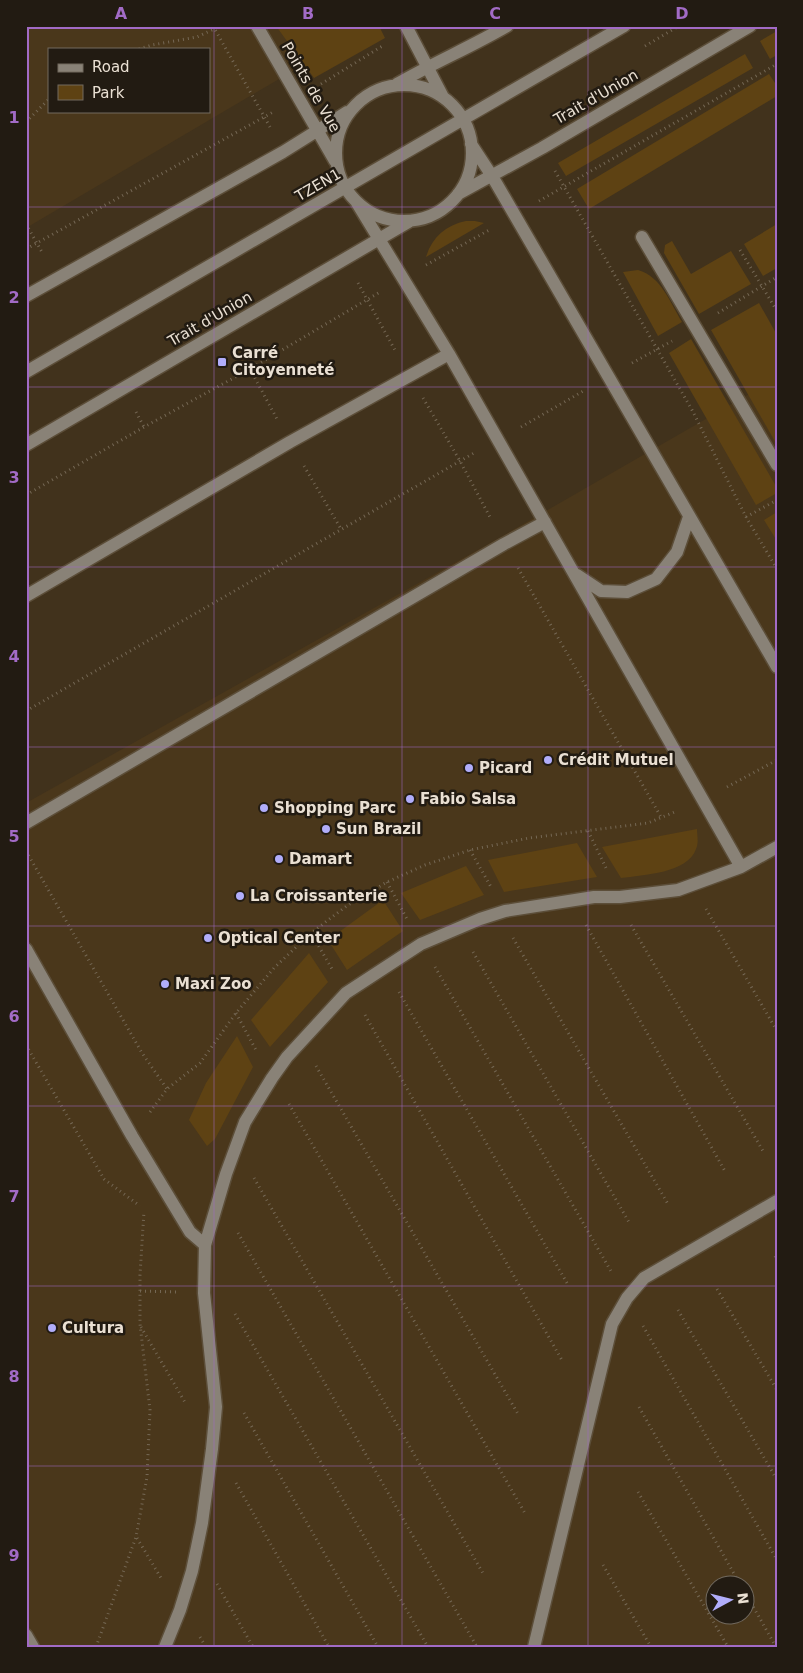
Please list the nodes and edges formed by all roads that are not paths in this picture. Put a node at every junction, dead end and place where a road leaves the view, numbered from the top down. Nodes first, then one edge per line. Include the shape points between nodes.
1 (257, 26) edge
2 (507, 26) edge
3 (624, 26) edge
4 (750, 26) edge
5 (407, 28) edge
6 (427, 67) junction
7 (397, 84) junction
8 (443, 97) junction
9 (349, 110) junction
10 (463, 118) junction
11 (318, 131) junction
12 (472, 144) junction
13 (336, 163) junction
14 (492, 176) junction
15 (345, 188) junction
16 (458, 194) junction
17 (357, 203) junction
18 (410, 221) junction
19 (642, 237) dead end
20 (380, 239) junction
21 (26, 296) edge
22 (448, 354) junction
23 (26, 372) edge
24 (26, 445) edge
25 (777, 465) edge
26 (690, 517) junction
27 (545, 522) junction
28 (574, 574) junction
29 (26, 596) edge
30 (777, 667) edge
31 (26, 823) edge
32 (777, 847) edge
33 (741, 867) junction
34 (26, 949) edge
35 (777, 1201) edge
36 (205, 1245) junction
37 (26, 1635) edge
38 (33, 1647) edge
39 (165, 1647) edge
40 (534, 1647) edge

1 - 11 street, Points de Vue
2 - 6 street, Trait d'Union
3 - 10 street, TZEN1
4 - 14 street, Trait d'Union
5 - 6 street
6 - 7 street, Trait d'Union
6 - 8 street
7 - 8 street, Trait d'Union via 429,89
7 - 9 street, Trait d'Union via 378,88
8 - 10 street, Trait d'Union
9 - 11 street, Trait d'Union
9 - 13 street, Trait d'Union via 340,126
10 - 12 street, Trait d'Union
10 - 15 street, TZEN1
11 - 13 street, Points de Vue
11 - 21 street, Trait d'Union
12 - 14 street
12 - 16 street, Trait d'Union via 472,162
13 - 15 street, Trait d'Union
14 - 16 street, Trait d'Union
14 - 26 street
15 - 17 street, Trait d'Union
15 - 23 street, TZEN1
16 - 18 street, Trait d'Union via 445,208 428,217
17 - 18 street, Trait d'Union via 373,214 391,220
17 - 20 street
18 - 20 street, Trait d'Union
19 - 25 street
20 - 22 street
20 - 24 street, Trait d'Union
22 - 27 street
22 - 29 street
26 - 28 street via 677,552 656,579 627,592 601,592
26 - 30 street
27 - 28 street
27 - 31 street
28 - 33 street
32 - 33 street
33 - 36 street via 678,890 594,897 505,911 421,944 346,993 287,1057 245,1122
34 - 36 street via 190,1232
35 - 40 street via 644,1278 627,1298 612,1324
36 - 39 street via 204,1293 216,1407 212,1449 192,1571
37 - 38 street

